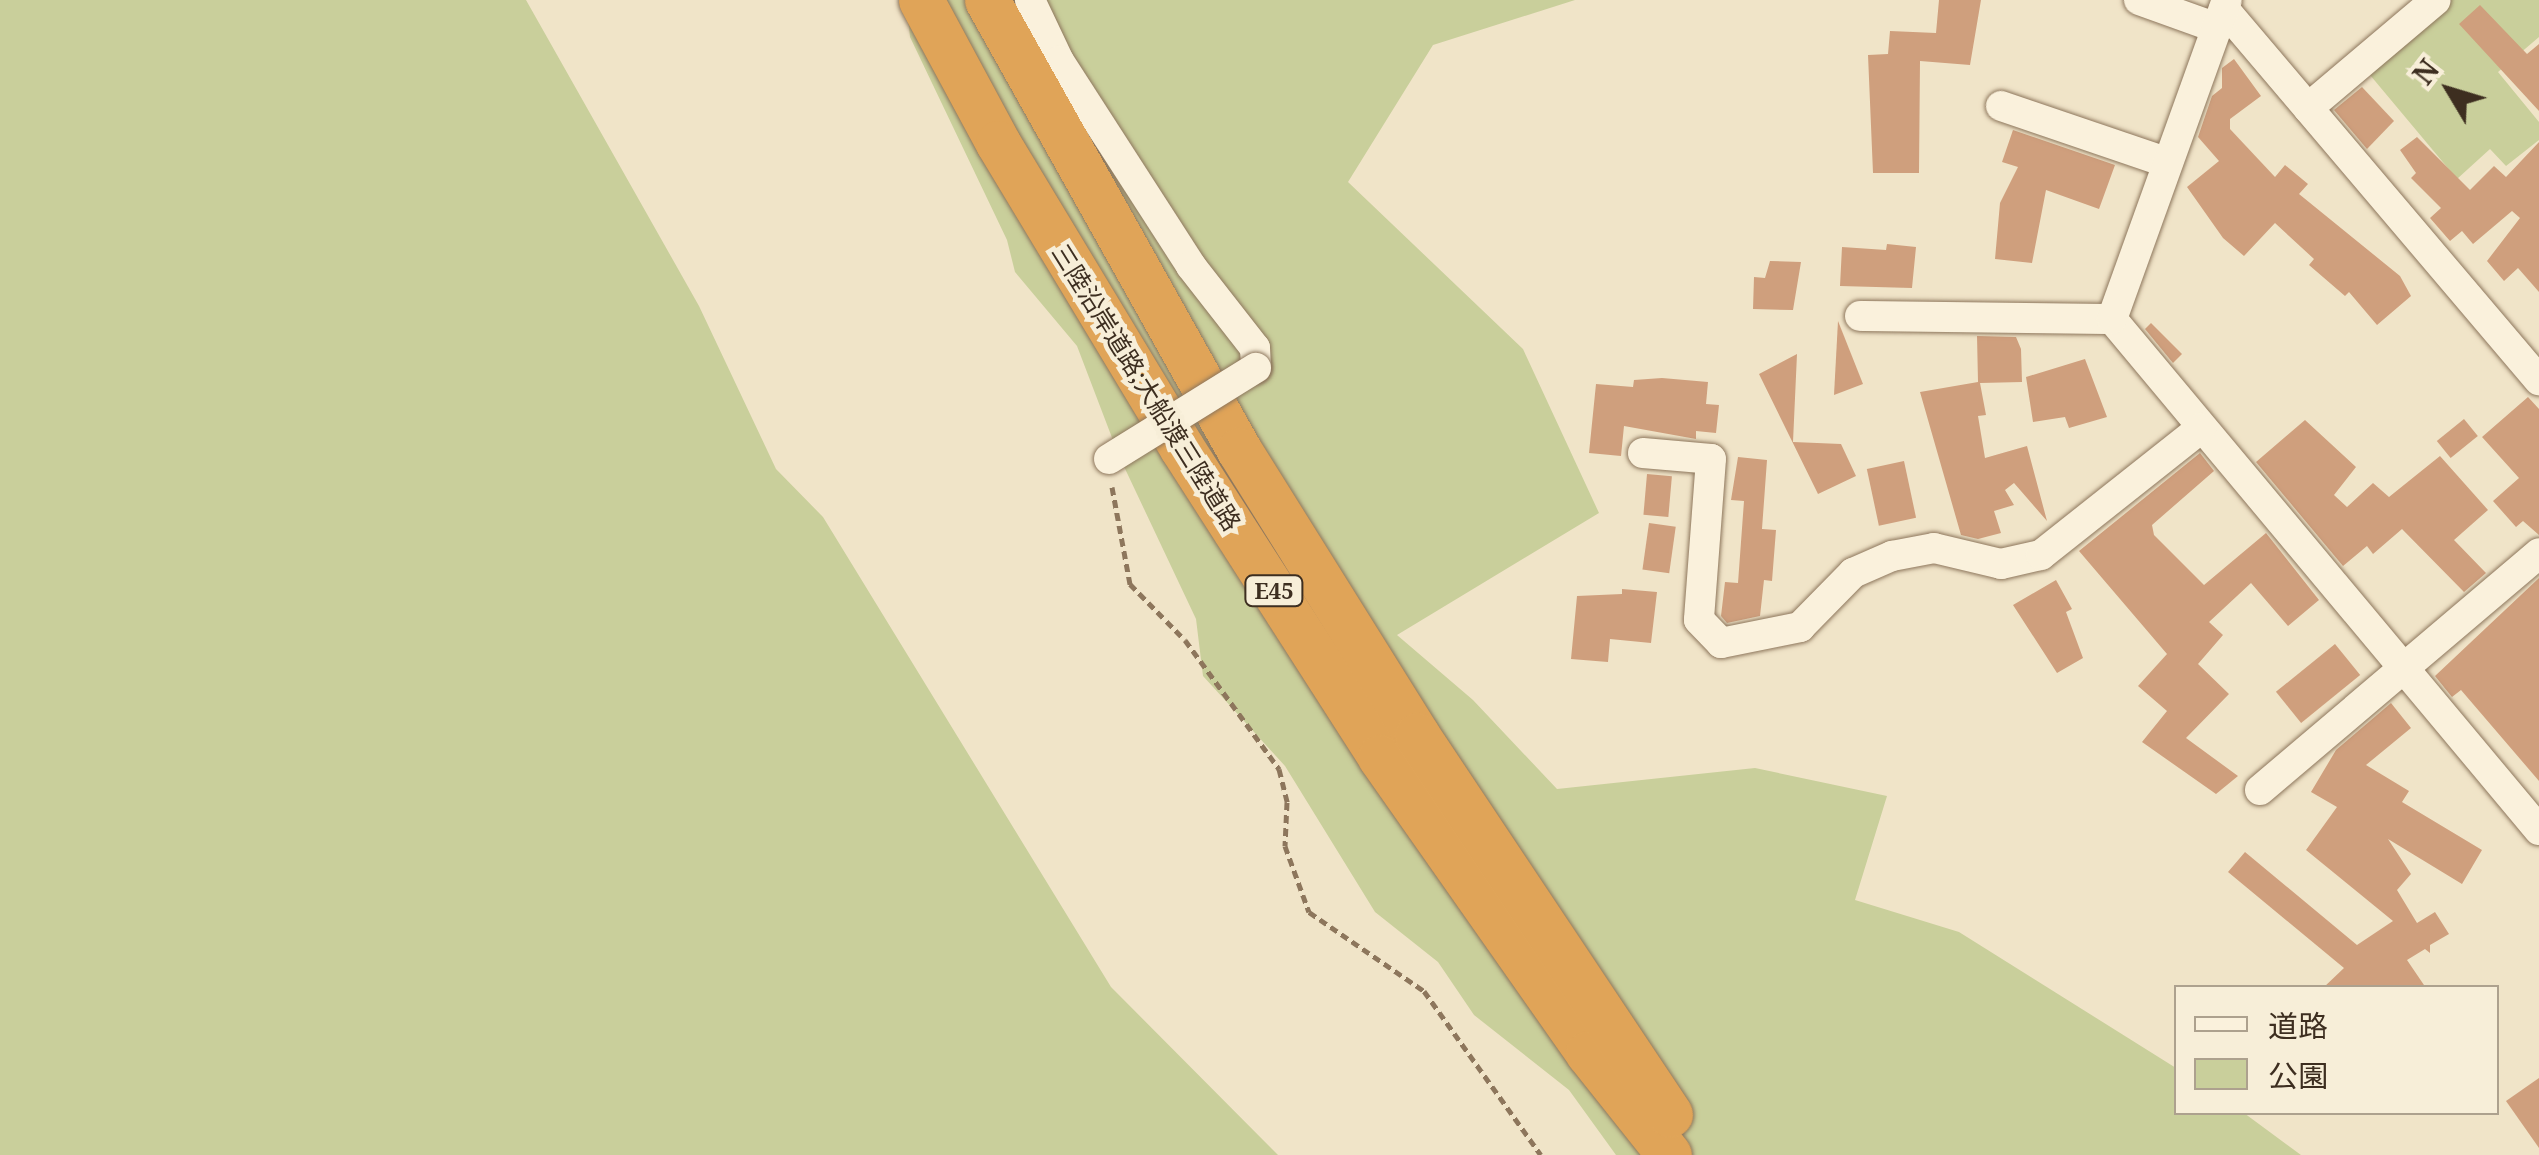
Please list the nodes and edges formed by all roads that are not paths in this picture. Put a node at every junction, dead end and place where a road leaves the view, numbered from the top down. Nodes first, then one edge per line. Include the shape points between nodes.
1 (921, 0) edge
2 (986, 0) edge
3 (1030, 0) edge
4 (2139, 0) edge
5 (2436, 0) edge
6 (2222, 12) edge
7 (2000, 106) dead end
8 (2308, 108) junction
9 (2168, 164) junction
10 (1860, 316) dead end
11 (2112, 320) junction
12 (2539, 380) edge
13 (2201, 428) junction
14 (1643, 453) dead end
15 (1109, 460) road end
16 (2539, 552) edge
17 (2403, 668) junction
18 (2260, 790) dead end
19 (2539, 830) edge
20 (1669, 1155) edge
21 (1698, 1155) edge

1 - 20 highway, 三陸沿岸道路;大船渡三陸道路 / E45 via 998,143 1172,431 1380,758 1588,1053
2 - 21 highway, 三陸沿岸道路;大船渡三陸道路 / E45 via 1240,450 1417,735
3 - 15 street, bridge via 1059,61 1160,218 1255,348 1256,368
4 - 6 street
5 - 8 street
6 - 8 street
6 - 9 street
7 - 9 street
8 - 12 street
9 - 11 street
10 - 11 street
11 - 13 street
13 - 14 street via 2041,555 2001,564 1934,548 1892,556 1853,573 1800,626 1721,642 1699,620 1711,459
13 - 17 street
16 - 17 street
17 - 18 street
17 - 19 street

